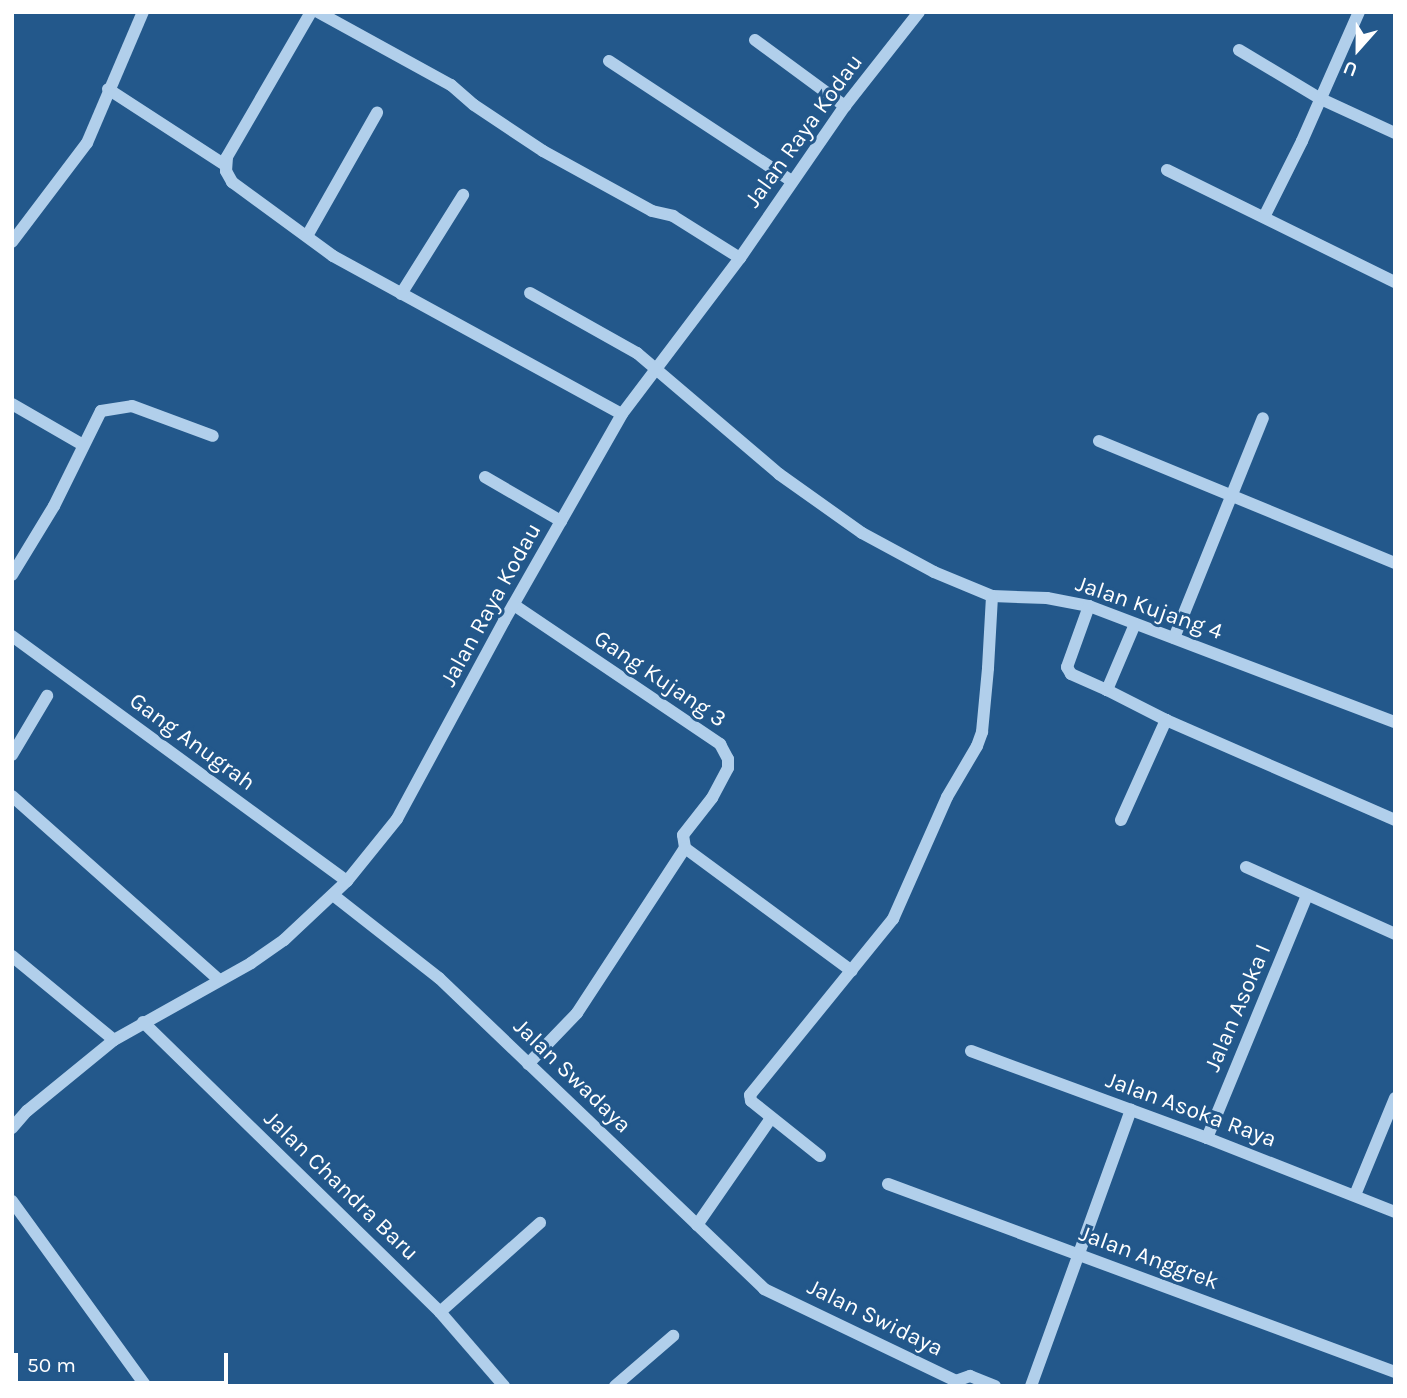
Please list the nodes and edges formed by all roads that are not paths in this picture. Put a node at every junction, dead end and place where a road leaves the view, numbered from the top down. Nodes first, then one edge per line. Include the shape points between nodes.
1 (143, 12) edge
2 (311, 12) edge
3 (318, 12) edge
4 (919, 12) edge
5 (1359, 12) edge
6 (755, 40) dead end
7 (1239, 50) dead end
8 (609, 61) dead end
9 (108, 89) junction
10 (1321, 99) junction
11 (845, 106) junction
12 (377, 113) dead end
13 (1395, 133) edge
14 (225, 165) junction
15 (1167, 170) dead end
16 (792, 181) junction
17 (463, 195) dead end
18 (1264, 217) junction
19 (307, 236) junction
20 (12, 243) edge
21 (740, 258) junction
22 (1395, 282) edge
23 (530, 293) dead end
24 (401, 294) junction
25 (656, 368) junction
26 (12, 404) edge
27 (622, 414) junction
28 (1264, 418) dead end
29 (214, 436) dead end
30 (1099, 442) dead end
31 (83, 445) junction
32 (485, 477) dead end
33 (1231, 496) junction
34 (561, 521) junction
35 (1395, 563) edge
36 (12, 575) edge
37 (992, 596) junction
38 (514, 605) junction
39 (1089, 606) junction
40 (1135, 624) junction
41 (12, 636) edge
42 (1174, 638) junction
43 (1107, 690) junction
44 (47, 696) dead end
45 (1166, 720) junction
46 (1395, 722) edge
47 (12, 755) edge
48 (12, 796) edge
49 (1121, 820) dead end
50 (1395, 820) edge
51 (685, 848) junction
52 (1247, 867) dead end
53 (347, 881) junction
54 (333, 895) junction
55 (1307, 895) junction
56 (1395, 933) edge
57 (12, 956) edge
58 (852, 971) junction
59 (219, 980) junction
60 (143, 1022) junction
61 (114, 1040) junction
62 (971, 1051) dead end
63 (528, 1063) junction
64 (1395, 1098) edge
65 (1131, 1110) junction
66 (771, 1118) junction
67 (12, 1128) edge
68 (1207, 1138) junction
69 (820, 1156) dead end
70 (888, 1184) dead end
71 (1355, 1195) junction
72 (12, 1201) edge
73 (1395, 1212) edge
74 (540, 1223) dead end
75 (696, 1225) junction
76 (1078, 1254) junction
77 (776, 1294) joint
78 (440, 1312) junction
79 (673, 1336) dead end
80 (1395, 1372) edge
81 (957, 1381) edge
82 (146, 1386) edge
83 (504, 1386) edge
84 (615, 1386) edge
85 (995, 1386) edge
86 (1031, 1386) edge

1 - 9 street
2 - 14 street
3 - 21 street via 428,71 543,151 652,211 673,216
4 - 11 street, Jalan Raya Kodau
5 - 10 street
6 - 11 street
7 - 10 street
8 - 16 street
9 - 14 street
9 - 20 street via 87,143
10 - 13 street
10 - 18 street
11 - 16 street, Jalan Raya Kodau
12 - 19 street
14 - 19 street via 232,182
15 - 18 street
16 - 21 street, Jalan Raya Kodau
17 - 24 street
18 - 22 street
19 - 24 street
21 - 25 street, Jalan Raya Kodau
23 - 25 street, Jalan Kujang 4
24 - 27 street
25 - 27 street, Jalan Raya Kodau
25 - 37 street, Jalan Kujang 4 via 779,474 862,533 934,572
26 - 31 street
27 - 34 street, Jalan Raya Kodau
28 - 33 street
29 - 31 street via 132,406 101,411
30 - 33 street
31 - 36 street via 54,506
32 - 34 street
33 - 35 street
33 - 42 street
34 - 38 street, Jalan Raya Kodau
37 - 39 street, Jalan Kujang 4 via 1047,598
37 - 58 street via 982,732 977,746 947,797 893,919
38 - 51 street, Gang Kujang 3 via 725,751 723,782 683,835
38 - 53 street, Jalan Raya Kodau via 397,819
39 - 40 street, Jalan Kujang 4
39 - 43 street via 1067,667 1072,674
40 - 42 street, Jalan Kujang 4
40 - 43 street
41 - 53 street, Gang Anugrah
42 - 46 street, Jalan Kujang 4
43 - 45 street
44 - 47 street
45 - 49 street
45 - 50 street
48 - 59 street
51 - 58 street
51 - 63 street via 577,1013
52 - 55 street
53 - 54 street, Jalan Raya Kodau
54 - 59 street, Jalan Raya Kodau via 284,940
54 - 63 street, Jalan Swadaya via 439,978
55 - 56 street
55 - 68 street, Jalan Asoka I
57 - 61 street
58 - 66 street via 755,1086 751,1101
59 - 60 street, Jalan Raya Kodau
60 - 61 street, Jalan Raya Kodau
60 - 78 street, Jalan Chandra Baru
61 - 67 street, Jalan Raya Kodau
62 - 65 street, Jalan Asoka Raya
63 - 75 street, Jalan Swadaya
64 - 71 street
65 - 68 street, Jalan Asoka Raya
65 - 76 street
66 - 69 street
66 - 75 street
68 - 71 street, Jalan Asoka Raya
70 - 76 street, Jalan Anggrek
71 - 73 street, Jalan Asoka Raya
72 - 82 street
74 - 78 street
75 - 77 street, Jalan Swadaya via 745,1272
76 - 80 street, Jalan Anggrek
76 - 86 street
77 - 81 street, Jalan Swidaya
78 - 83 street, Jalan Chandra Baru
79 - 84 street
81 - 85 street, Jalan Swidaya via 970,1376

